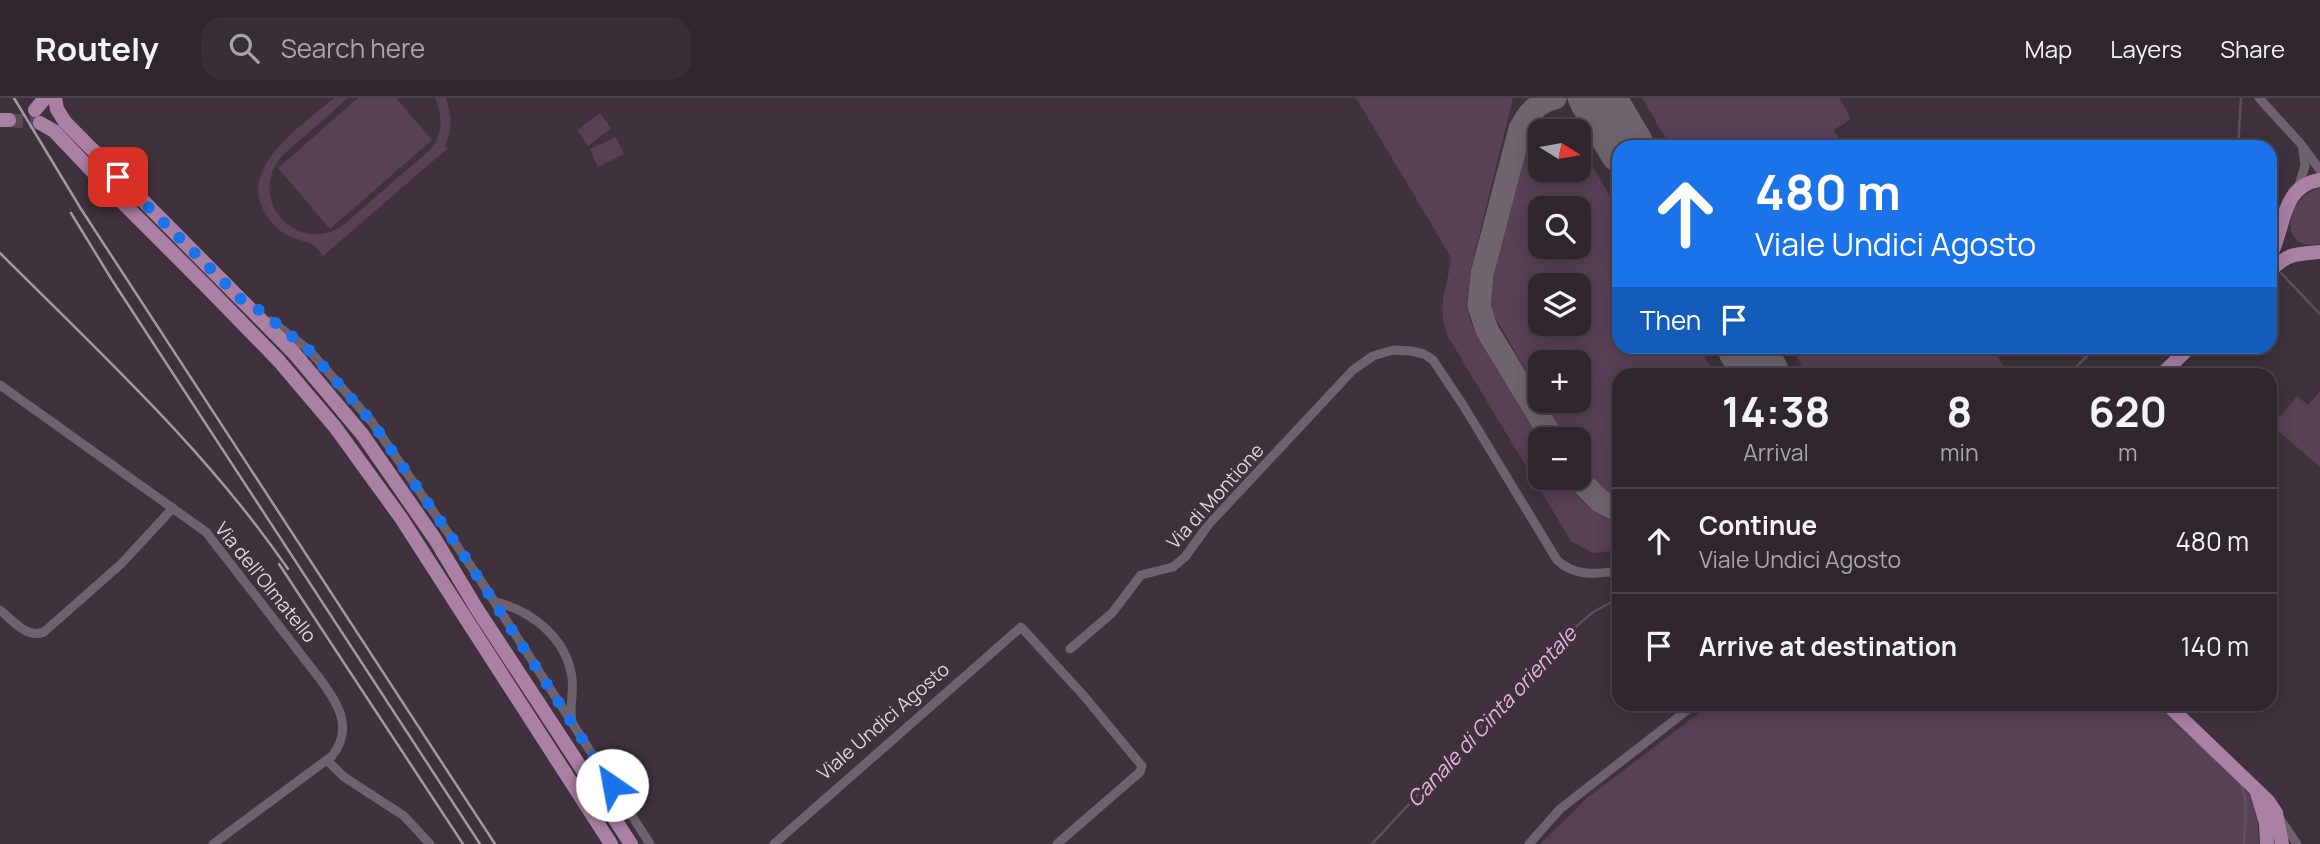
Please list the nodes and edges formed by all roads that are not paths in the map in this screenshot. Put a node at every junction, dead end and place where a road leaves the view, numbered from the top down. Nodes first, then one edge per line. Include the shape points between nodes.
1 (46, 98) edge
2 (55, 98) edge
3 (2259, 98) edge
4 (2300, 143) junction
5 (2320, 170) edge
6 (2320, 180) edge
7 (2293, 197) junction
8 (2282, 226) junction
9 (2277, 238) edge
10 (2313, 252) edge
11 (2277, 264) edge
12 (246, 304) junction
13 (2171, 354) edge
14 (2183, 354) edge
15 (2157, 368) edge
16 (2168, 368) edge
17 (0, 386) edge
18 (173, 509) junction
19 (1612, 572) edge
20 (487, 592) junction
21 (495, 602) junction
22 (466, 605) junction
23 (0, 610) edge
24 (1070, 649) dead end
25 (1686, 711) edge
26 (2174, 711) edge
27 (573, 725) junction
28 (327, 760) junction
29 (2257, 791) junction
30 (2287, 839) edge
31 (213, 844) edge
32 (430, 844) edge
33 (611, 844) edge
34 (631, 844) edge
35 (650, 844) edge
36 (774, 844) edge
37 (1057, 844) edge
38 (1529, 844) edge
39 (2268, 844) edge

1 - 22 main road via 37,116 279,362 379,485
2 - 12 main road via 65,122
3 - 4 street
4 - 5 street
4 - 7 street via 2305,166
6 - 7 main road
7 - 8 main road via 2283,212
8 - 9 main road
8 - 10 main road via 2289,243
10 - 11 main road
12 - 20 street via 308,349 345,388
12 - 22 main road via 295,353 362,434 435,539
13 - 15 main road
14 - 16 main road
17 - 18 street, Via dell'Olmatello
18 - 23 street via 121,564 44,632 29,632
18 - 28 street, Via dell'Olmatello via 215,542 330,692 344,727 337,750
19 - 24 street, Via di Montione via 1574,571 1553,556 1433,360 1405,350 1381,353 1353,370 1209,524 1180,563 1141,575 1112,614
20 - 21 street
20 - 22 street
21 - 27 street
21 - 27 street via 532,617 559,646 572,677
22 - 33 main road
22 - 34 main road
25 - 38 street via 1560,809
26 - 29 main road
27 - 35 street
28 - 31 street
28 - 32 street via 344,777 404,816
29 - 30 main road via 2276,813
29 - 39 main road
30 - 39 street via 2273,835
36 - 37 street, Viale Undici Agosto via 1018,628 1026,630 1142,766

